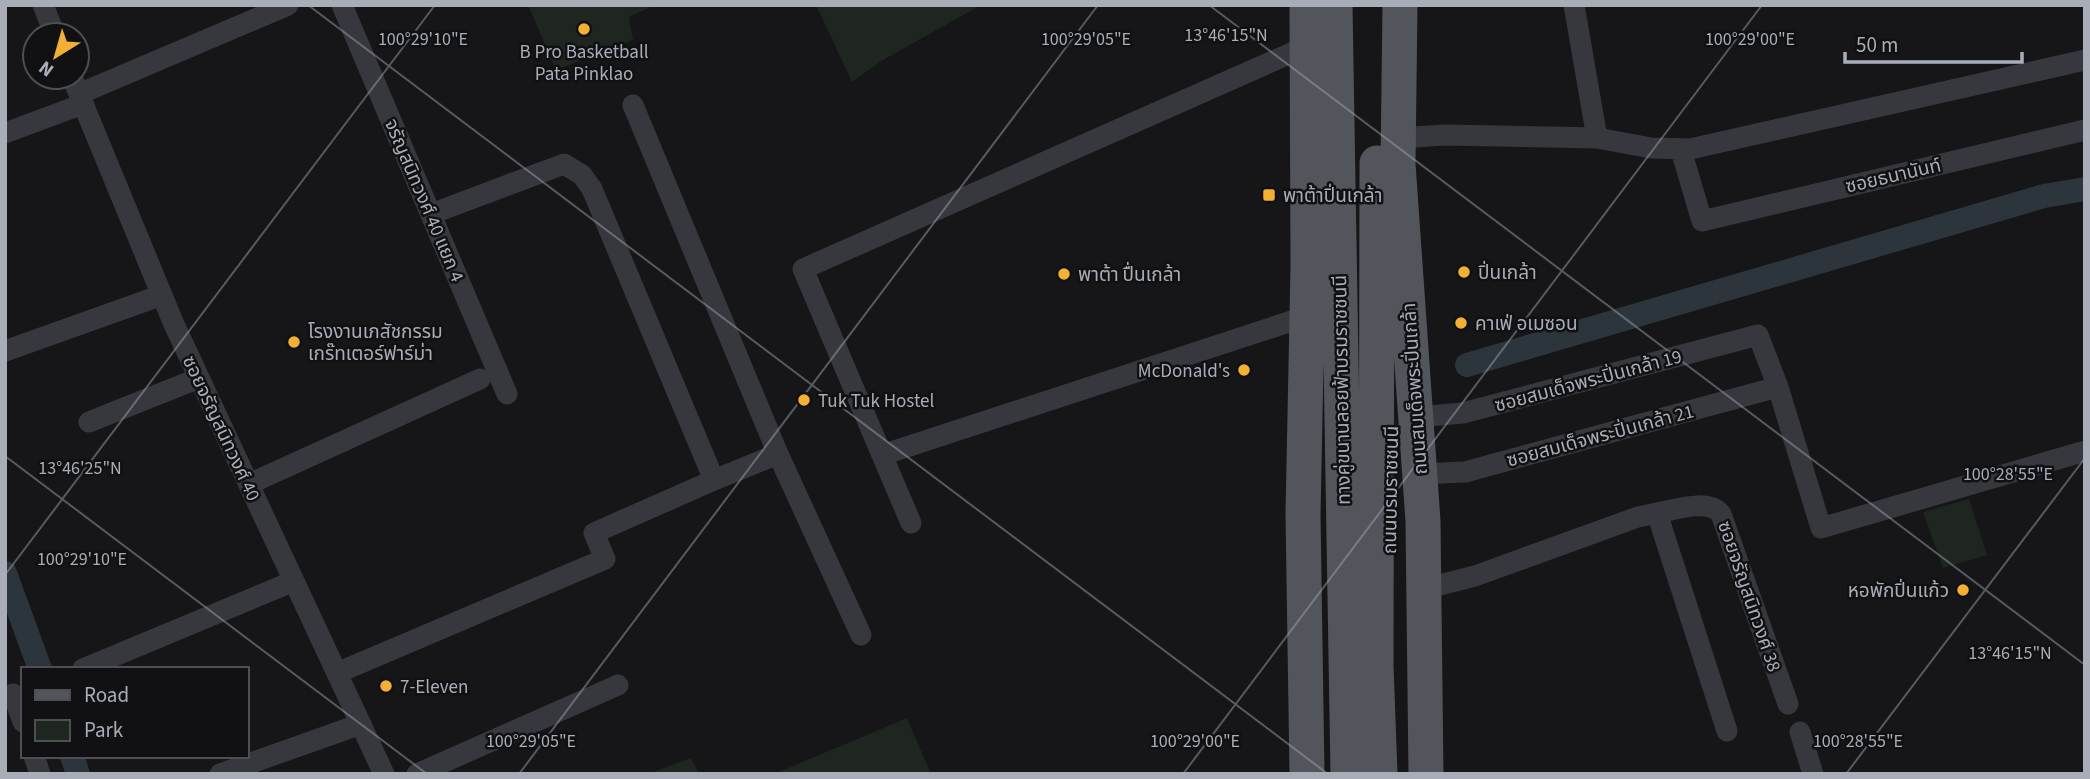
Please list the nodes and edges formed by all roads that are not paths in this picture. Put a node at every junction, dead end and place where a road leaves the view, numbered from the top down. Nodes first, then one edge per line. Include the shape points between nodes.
1 (288, 5) edge
2 (342, 5) edge
3 (1307, 5) edge
4 (1335, 5) edge
5 (1378, 5) edge
6 (1400, 5) edge
7 (1574, 5) edge
8 (1307, 46) junction
9 (2085, 60) edge
10 (78, 92) edge
11 (633, 105) dead end
12 (2085, 130) edge
13 (5, 133) edge
14 (1597, 138) junction
15 (1681, 150) junction
16 (1399, 151) junction
17 (431, 214) junction
18 (1308, 267) junction
19 (162, 295) junction
20 (1307, 316) junction
21 (5, 351) edge
22 (199, 377) junction
23 (480, 379) dead end
24 (1778, 387) junction
25 (507, 394) dead end
26 (1417, 417) junction
27 (89, 422) dead end
28 (2085, 451) edge
29 (778, 454) junction
30 (882, 455) junction
31 (1420, 474) junction
32 (714, 480) junction
33 (249, 484) junction
34 (1657, 513) junction
35 (911, 523) dead end
36 (294, 582) junction
37 (1424, 589) junction
38 (861, 635) dead end
39 (88, 667) edge
40 (337, 673) junction
41 (618, 685) dead end
42 (14, 694) edge
43 (1788, 704) dead end
44 (21, 716) edge
45 (361, 724) junction
46 (1727, 731) dead end
47 (1800, 732) dead end
48 (220, 774) edge
49 (384, 774) edge
50 (417, 774) edge
51 (1307, 774) edge
52 (1335, 774) edge
53 (1348, 774) edge
54 (1380, 774) edge
55 (1395, 774) edge
56 (1426, 774) edge
57 (1813, 774) edge

1 - 10 street
2 - 17 street, จรัญสนิทวงศ์ 40 แยก 4
3 - 8 main road
4 - 53 main road, ทางคู่ขนานลอยฟ้าบรมราชชนนี
5 - 54 main road, ทางคู่ขนานลอยฟ้าบรมราชชนนี via 1376,665
6 - 16 main road, ถนนสมเด็จพระปิ่นเกล้า
7 - 14 street
8 - 18 main road
8 - 30 street via 803,269
9 - 15 street
10 - 13 street
10 - 19 street, ซอยจรัญสนิทวงศ์ 40
11 - 29 street
12 - 15 street, ซอยธนานันท์ via 1702,221
14 - 15 street
14 - 16 street via 1445,135
16 - 26 main road, ถนนสมเด็จพระปิ่นเกล้า
16 - 55 main road, ถนนบรมราชชนนี via 1388,519
17 - 25 street, จรัญสนิทวงศ์ 40 แยก 4
17 - 32 street via 564,164 582,175 592,189
18 - 20 main road
18 - 52 main road via 1326,429
19 - 21 street
19 - 22 street, ซอยจรัญสนิทวงศ์ 40
20 - 30 street
20 - 51 main road via 1303,514
22 - 27 street
22 - 33 street, ซอยจรัญสนิทวงศ์ 40
23 - 33 street
24 - 26 street, ซอยสมเด็จพระปิ่นเกล้า 19 via 1758,335 1463,413
24 - 28 street via 1821,528
24 - 31 street, ซอยสมเด็จพระปิ่นเกล้า 21 via 1465,472
26 - 31 main road, ถนนสมเด็จพระปิ่นเกล้า
29 - 32 street
29 - 38 street
30 - 35 street
31 - 37 main road, ถนนสมเด็จพระปิ่นเกล้า
32 - 40 street via 594,533 605,559
33 - 36 street, ซอยจรัญสนิทวงศ์ 40
34 - 37 street, ซอยจรัญสนิทวงศ์ 38
34 - 43 street, ซอยจรัญสนิทวงศ์ 38 via 1705,506 1721,514
34 - 46 street
36 - 39 street
36 - 40 street, ซอยจรัญสนิทวงศ์ 40
37 - 56 main road, ถนนสมเด็จพระปิ่นเกล้า
40 - 45 street, ซอยจรัญสนิทวงศ์ 40
41 - 50 street
42 - 44 street
45 - 48 street
45 - 49 street, ซอยจรัญสนิทวงศ์ 40
47 - 57 street

